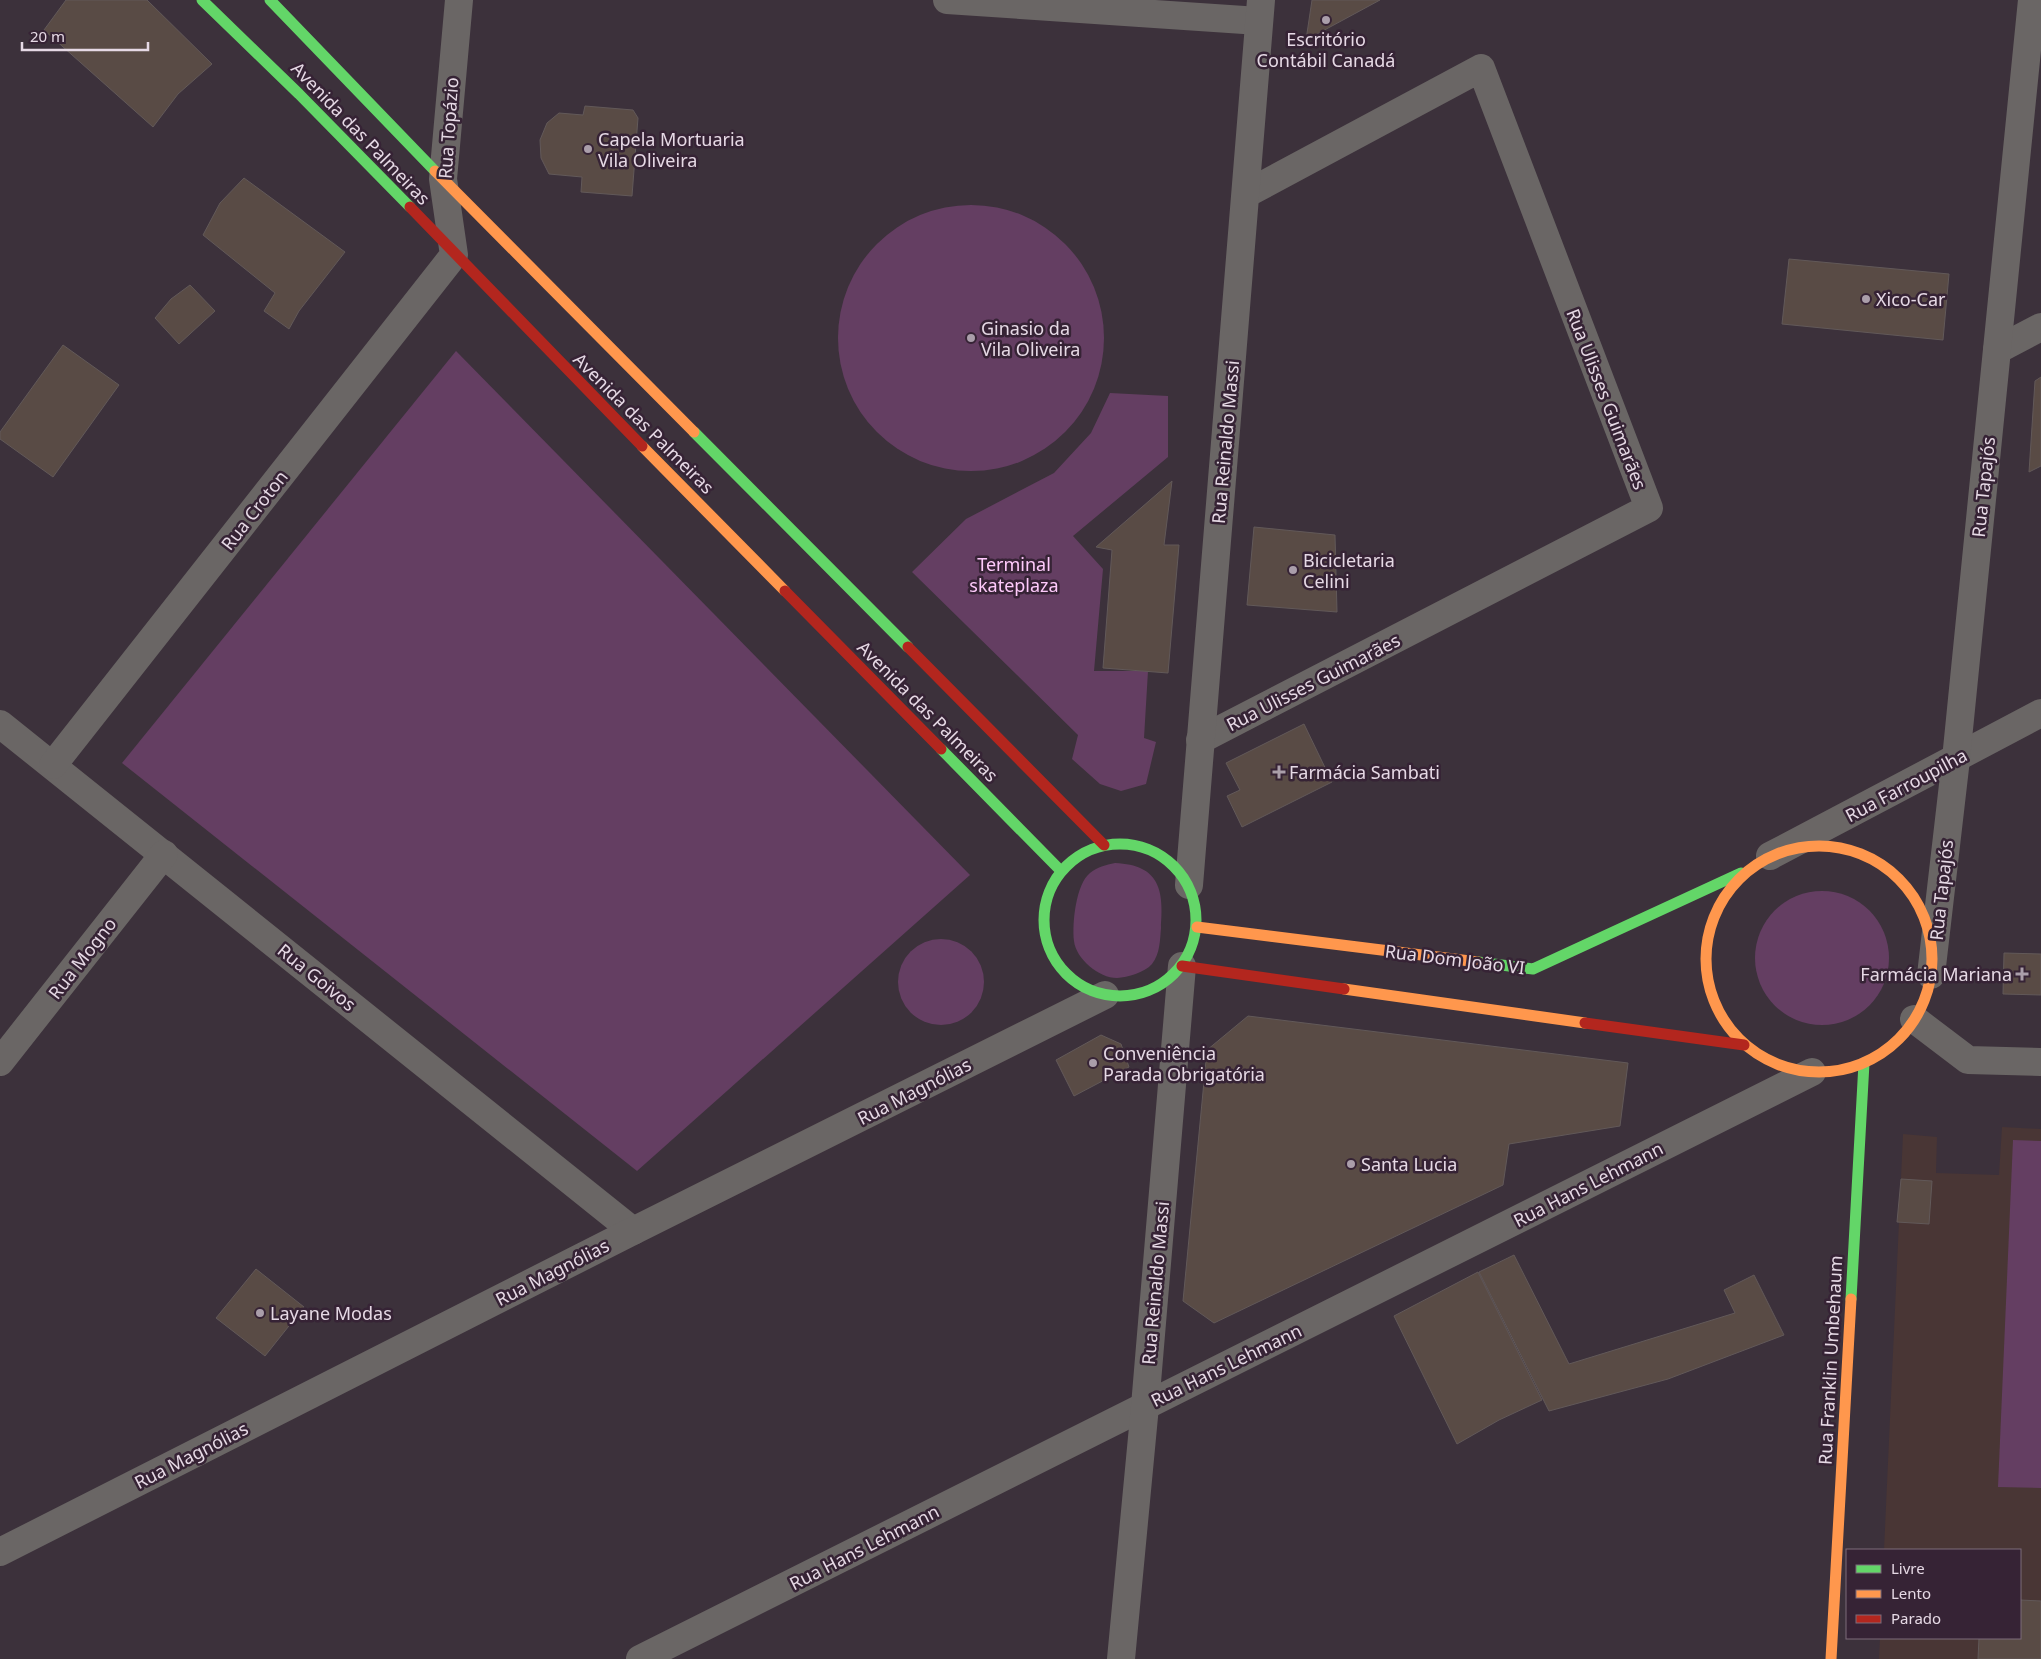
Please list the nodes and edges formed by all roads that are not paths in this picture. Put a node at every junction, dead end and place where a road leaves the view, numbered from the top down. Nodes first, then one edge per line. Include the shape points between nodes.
1 (202, 0) edge
2 (270, 0) edge
3 (459, 0) edge
4 (947, 0) edge
5 (2032, 0) edge
6 (1260, 10) edge
7 (442, 179) junction
8 (1246, 194) junction
9 (454, 256) junction
10 (2041, 327) edge
11 (1997, 350) junction
12 (2041, 713) edge
13 (0, 724) edge
14 (1200, 740) junction
15 (1956, 759) junction
16 (53, 765) junction
17 (1104, 845) junction
18 (164, 854) junction
19 (1761, 862) junction
20 (1061, 871) junction
21 (1189, 885) junction
22 (1197, 927) junction
23 (1182, 966) junction
24 (1931, 975) junction
25 (1105, 995) junction
26 (1914, 1019) junction
27 (1744, 1045) junction
28 (0, 1062) edge
29 (2041, 1062) edge
30 (1864, 1063) junction
31 (1812, 1072) junction
32 (633, 1231) junction
33 (1145, 1406) junction
34 (0, 1552) edge
35 (640, 1659) edge
36 (1120, 1659) edge
37 (1831, 1659) edge

1 - 9 street, Avenida das Palmeiras via 404,200
2 - 7 street, Avenida das Palmeiras
3 - 7 street, Rua Topázio
4 - 6 street
5 - 11 street, Rua Tapajós
6 - 8 street, Rua Reinaldo Massi
7 - 9 street, Rua Topázio
7 - 17 street, Avenida das Palmeiras
8 - 14 street, Rua Reinaldo Massi
8 - 14 street, Rua Ulisses Guimarães via 1481,68 1649,508
9 - 16 street, Rua Croton
9 - 20 street, Avenida das Palmeiras
10 - 11 street
11 - 15 street, Rua Tapajós
12 - 15 street, Rua Farroupilha
13 - 16 street, Rua Goivos
14 - 21 street, Rua Reinaldo Massi
15 - 19 street, Rua Farroupilha
15 - 24 street, Rua Tapajós
16 - 18 street, Rua Goivos
17 - 20 street via 1081,855
17 - 21 street via 1129,843 1153,850 1174,865
18 - 28 street, Rua Mogno
18 - 32 street, Rua Goivos
19 - 22 street, Rua Dom João VI via 1533,969
19 - 24 street, Rua Dom João VI via 1793,848 1818,846 1842,848 1865,855 1886,868 1904,883 1928,926 1932,950
19 - 27 street via 1733,885 1718,906 1705,954 1707,980 1714,1004
20 - 25 street via 1049,890 1043,912 1044,935 1052,957 1066,974 1084,988
21 - 22 street
22 - 23 street via 1192,947
23 - 25 street via 1148,992 1127,996
23 - 27 street
23 - 33 street, Rua Reinaldo Massi
24 - 26 street, Rua Dom João VI via 1925,998
25 - 32 street, Rua Magnólias
26 - 29 street via 1968,1060
26 - 30 street, Rua Dom João VI via 1884,1052
27 - 31 street, Rua Dom João VI via 1787,1068
30 - 31 street, Rua Dom João VI via 1839,1071
30 - 37 street, Rua Franklin Umbehaum
31 - 33 street, Rua Hans Lehmann
32 - 34 street, Rua Magnólias
33 - 35 street, Rua Hans Lehmann
33 - 36 street, Rua Reinaldo Massi

